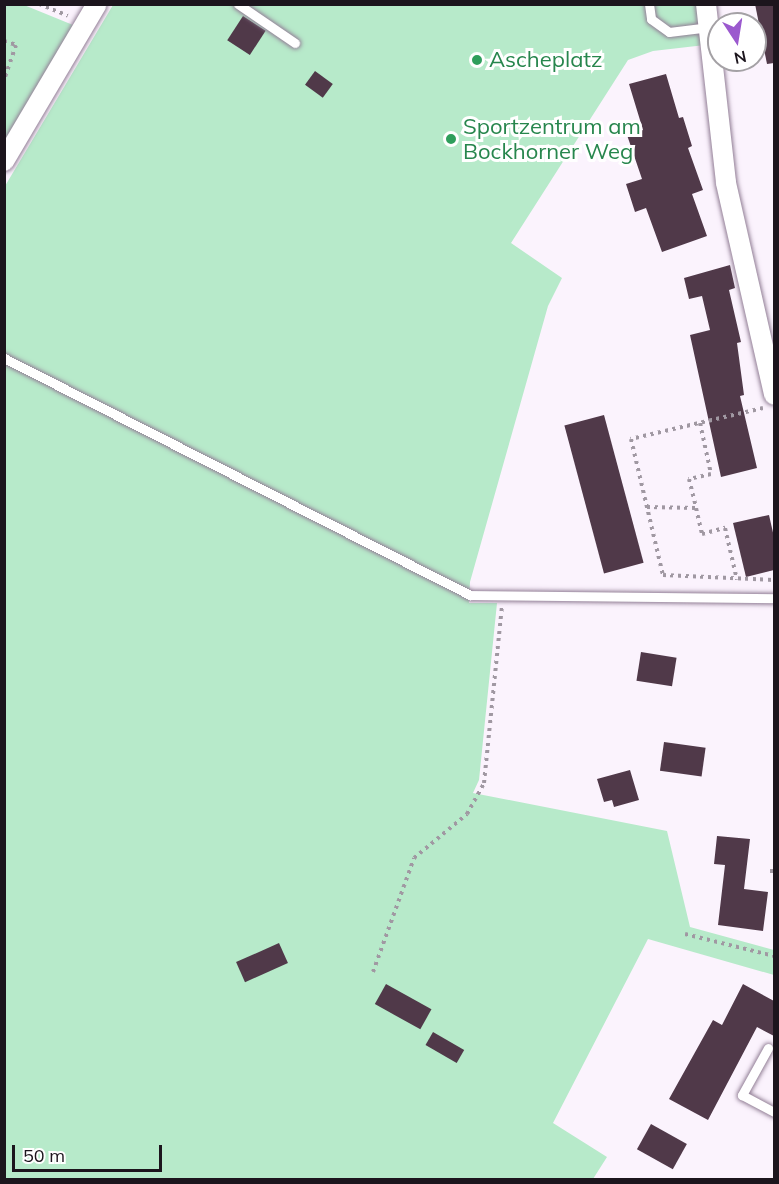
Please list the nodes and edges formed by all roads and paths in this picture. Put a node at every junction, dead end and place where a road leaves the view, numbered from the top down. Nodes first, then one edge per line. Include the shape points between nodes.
1 (39, 4) edge
2 (97, 4) edge
3 (238, 4) edge
4 (649, 4) edge
5 (85, 24) junction
6 (707, 27) edge
7 (4, 41) edge
8 (295, 43) dead end
9 (713, 72) edge
10 (4, 80) edge
11 (4, 161) edge
12 (4, 358) edge
13 (774, 395) edge
14 (774, 405) edge
15 (699, 423) junction
16 (647, 507) junction
17 (696, 508) junction
18 (736, 580) junction
19 (774, 580) edge
20 (503, 594) junction
21 (774, 598) edge
22 (685, 934) dead end
23 (774, 956) edge
24 (372, 972) dead end
25 (768, 1048) dead end
26 (774, 1112) edge

1 - 5 path
2 - 5 street
3 - 8 lane
4 - 6 lane via 651,19 669,32
5 - 11 street
7 - 10 path via 16,45
9 - 13 street via 726,183
12 - 20 lane via 470,595
14 - 15 path
15 - 16 path via 632,439
15 - 17 path via 711,474 689,479
16 - 17 path
16 - 18 path via 663,575
17 - 18 path via 702,534 724,528
18 - 19 path
20 - 21 lane
20 - 24 path via 484,783 467,814 414,858
22 - 23 path
25 - 26 lane via 742,1095

